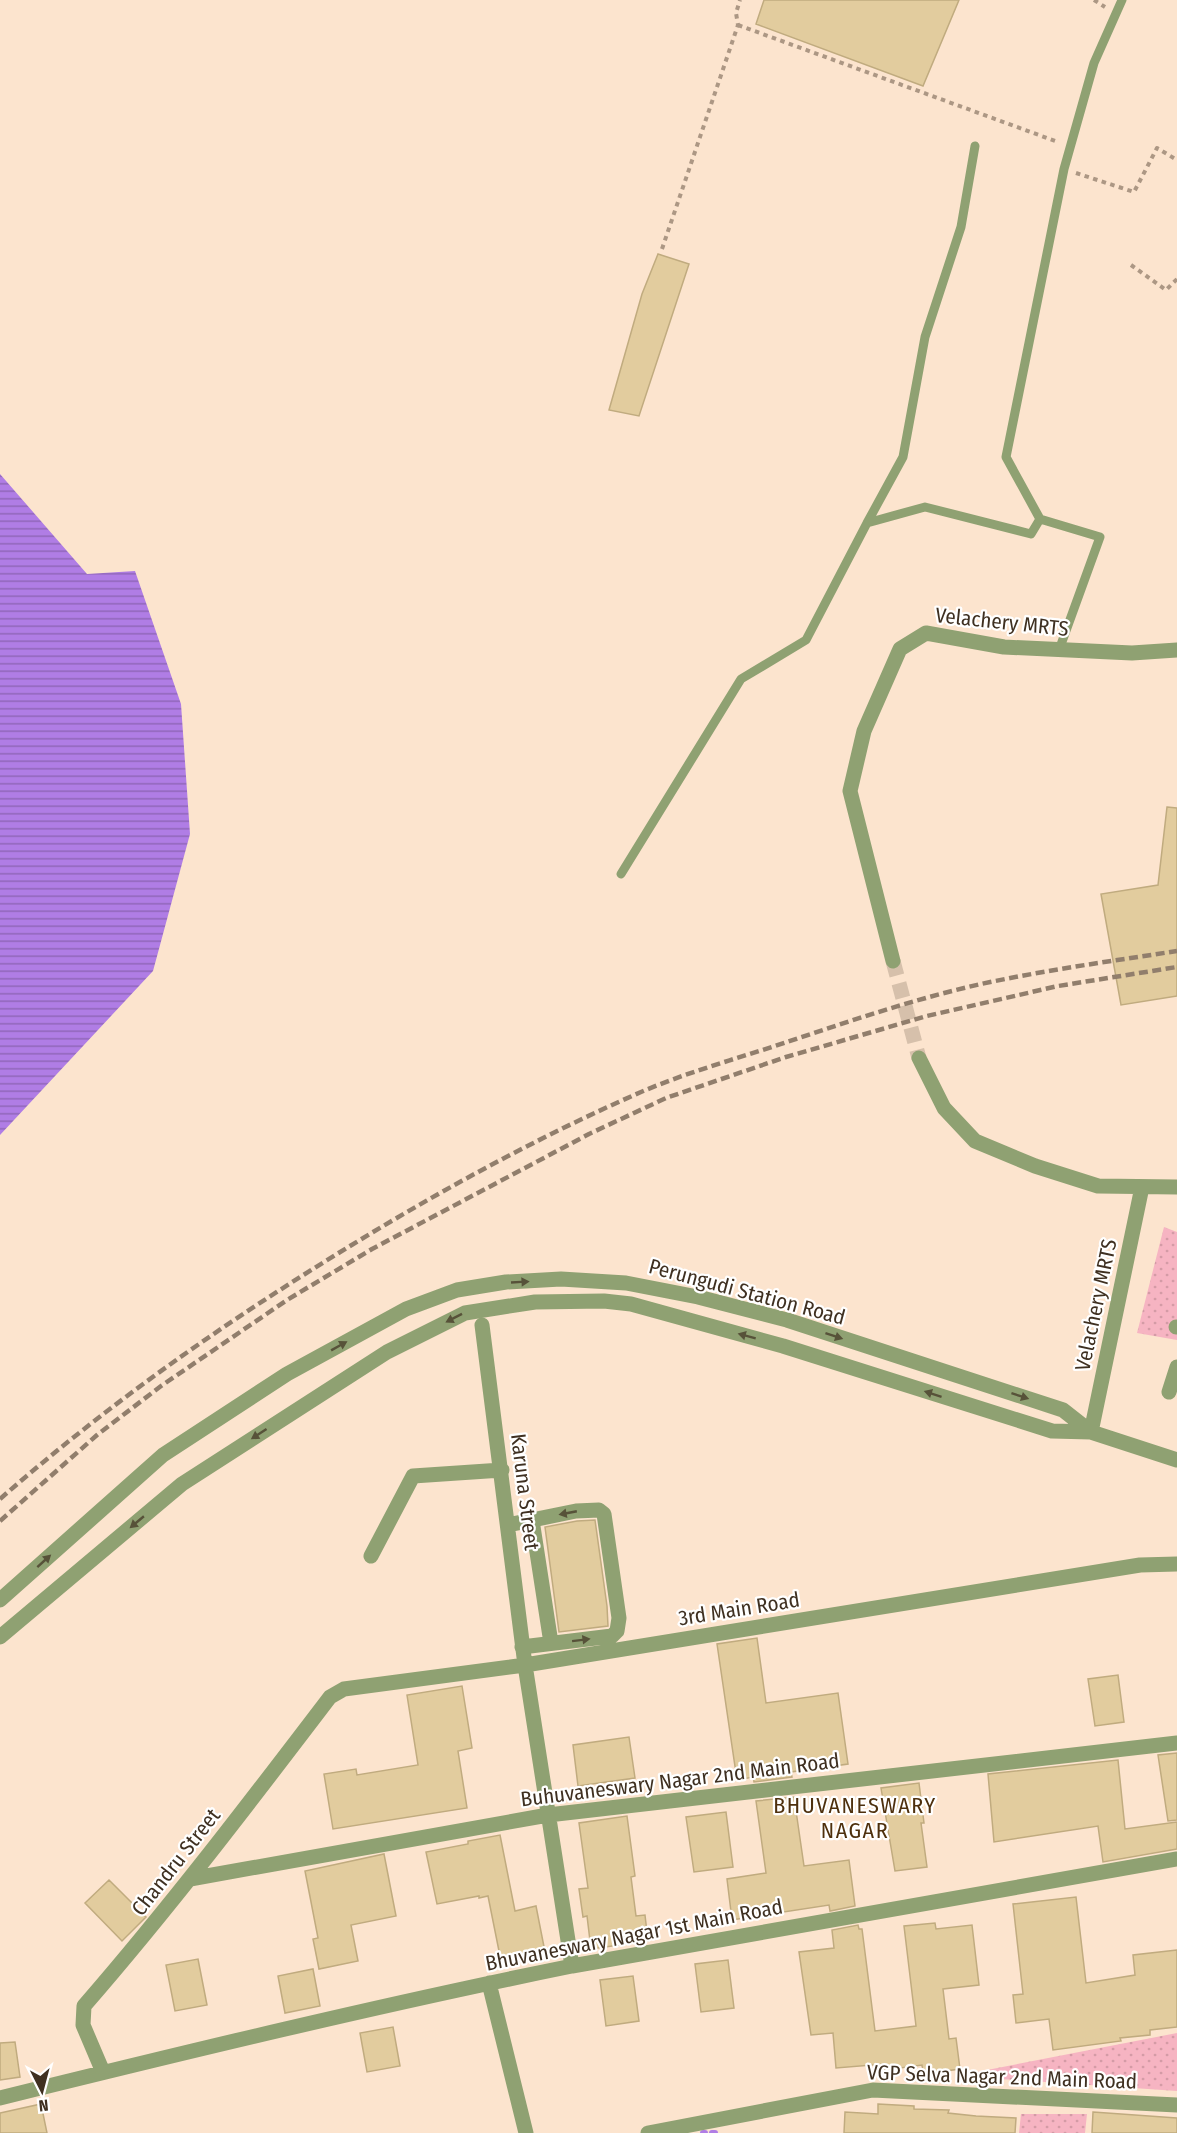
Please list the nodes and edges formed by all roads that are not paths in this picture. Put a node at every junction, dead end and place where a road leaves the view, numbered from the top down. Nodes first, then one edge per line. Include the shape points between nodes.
1 (1122, 0) edge
2 (975, 146) dead end
3 (1040, 519) junction
4 (867, 523) junction
5 (1059, 650) junction
6 (1177, 650) edge
7 (621, 874) dead end
8 (893, 961) tunnel mouth
9 (919, 1058) tunnel mouth
10 (1142, 1187) junction
11 (1177, 1187) edge
12 (482, 1325) dead end
13 (1177, 1367) edge
14 (1169, 1392) dead end
15 (1091, 1432) junction
16 (1177, 1460) edge
17 (502, 1470) junction
18 (532, 1520) junction
19 (508, 1525) junction
20 (371, 1556) dead end
21 (538, 1561) junction
22 (513, 1564) junction
23 (1177, 1564) edge
24 (0, 1600) edge
25 (547, 1614) junction
26 (519, 1619) junction
27 (0, 1637) edge
28 (551, 1643) junction
29 (522, 1647) junction
30 (525, 1665) junction
31 (344, 1689) joint
32 (1177, 1743) edge
33 (548, 1815) junction
34 (1177, 1858) edge
35 (190, 1879) junction
36 (572, 1966) junction
37 (489, 1983) junction
38 (103, 2072) junction
39 (0, 2098) edge
40 (1177, 2105) edge
41 (708, 2127) edge
42 (526, 2133) edge
43 (648, 2133) edge

1 - 3 lane via 1094,63 1064,169 1006,457
2 - 4 lane via 961,227 925,337 903,457
3 - 4 lane via 1031,534 925,507
3 - 5 lane via 1100,537
4 - 7 lane via 806,640 741,679
5 - 6 street, Velachery MRTS
5 - 8 street, Velachery MRTS via 1004,647 926,633 900,650 864,731 850,791
9 - 10 street via 944,1108 975,1142 1098,1186
10 - 11 street
10 - 15 street, Velachery MRTS
12 - 17 street, Karuna Street
13 - 14 street
15 - 16 street, Perungudi Station Road
24 -> 15 street, Perungudi Station Road via 164,1455 287,1374 406,1309 457,1290 506,1282 626,1283 698,1297 787,1320 1063,1410
15 -> 27 street, Perungudi Station Road via 1052,1431 783,1346 631,1304 535,1302 465,1313 387,1352 182,1484
17 - 19 street, Karuna Street
17 - 20 street via 412,1476
18 - 19 street
18 - 21 street
28 -> 18 street via 612,1636 617,1631 619,1618 604,1514 599,1510 576,1511
19 - 22 street, Karuna Street
21 - 22 street
21 - 25 street
22 - 26 street, Karuna Street
23 - 30 street, 3rd Main Road via 1140,1565
25 - 26 street
25 - 28 street
26 - 29 street, Karuna Street
28 - 29 street
29 - 30 street, Karuna Street
30 - 31 street, 3rd Main Road
30 - 33 street, Karuna Street
31 - 35 street, Chandru Street via 330,1697
32 - 33 street, Buhuvaneswary Nagar 2nd Main Road
33 - 35 street, Buhuvaneswary Nagar 2nd Main Road
33 - 36 street, Karuna Street
34 - 36 street, Bhuvaneswary Nagar 1st Main Road
35 - 38 street, Chandru Street via 84,2006 83,2025
36 - 37 street, Bhuvaneswary Nagar 1st Main Road
37 - 38 street, Bhuvaneswary Nagar 1st Main Road
37 - 42 street
38 - 39 street, Bhuvaneswary Nagar 1st Main Road
40 - 41 street, VGP Selva Nagar 2nd Main Road via 873,2090
41 - 43 street, VGP Selva Nagar 2nd Main Road

